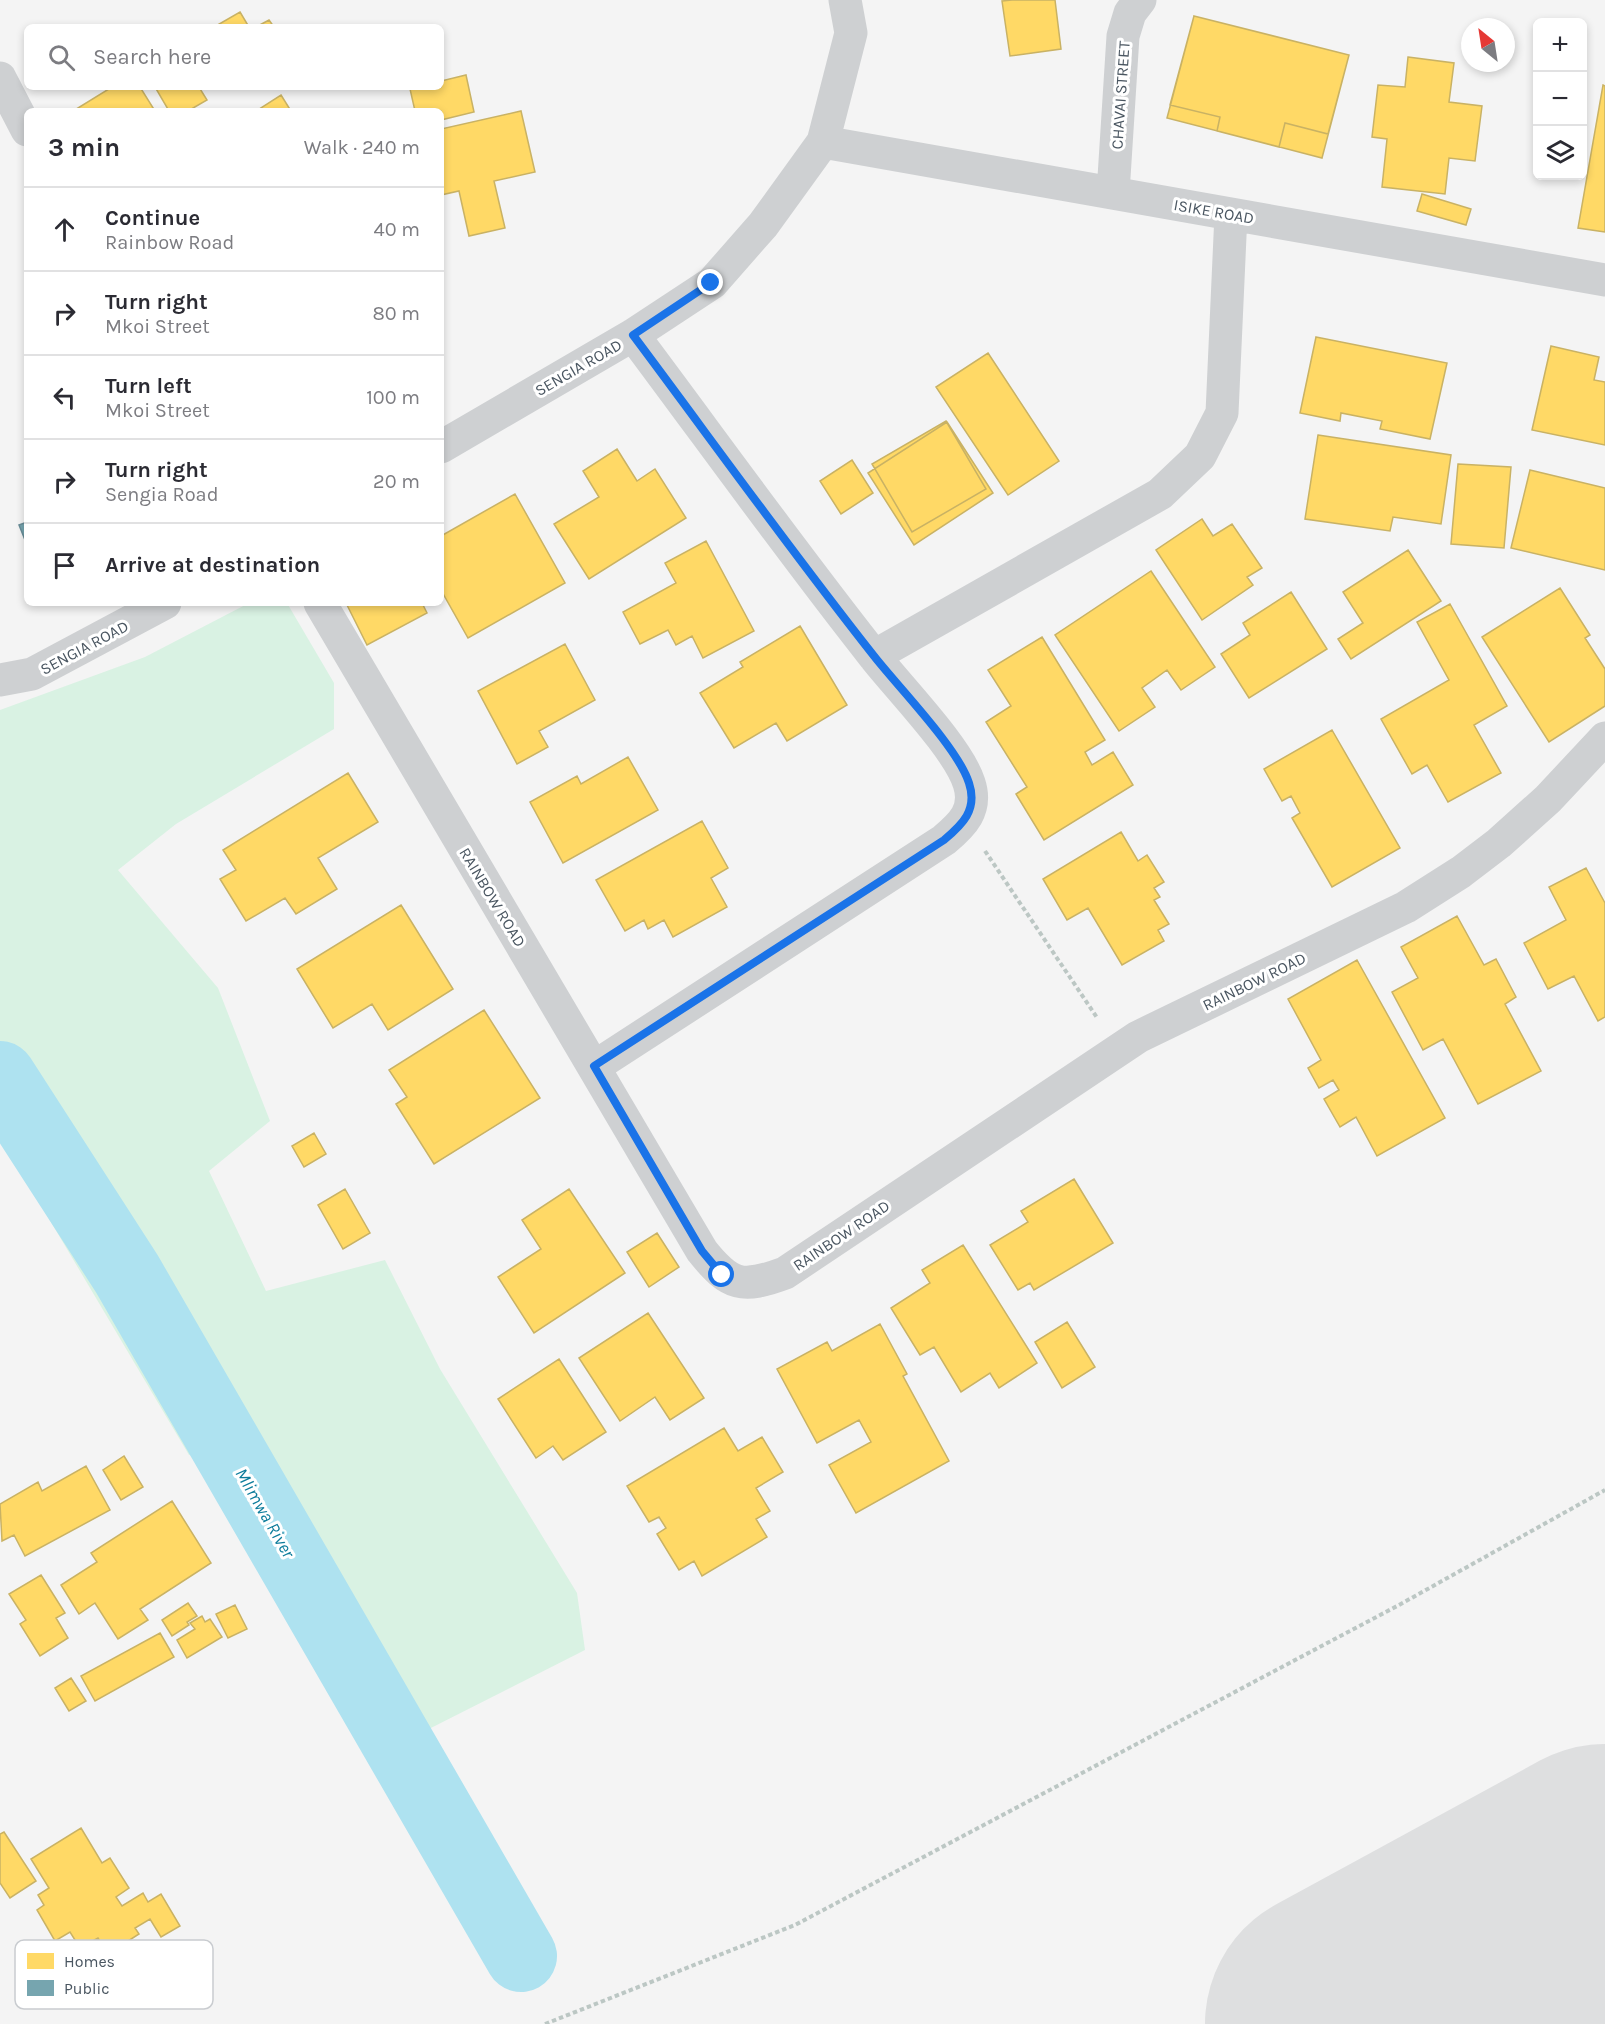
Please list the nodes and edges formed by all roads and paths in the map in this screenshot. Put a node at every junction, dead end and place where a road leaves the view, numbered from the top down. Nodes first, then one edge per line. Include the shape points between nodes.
1 (845, 0) edge
2 (1114, 0) edge
3 (1140, 0) edge
4 (1123, 36) junction
5 (0, 78) edge
6 (24, 124) edge
7 (823, 142) junction
8 (1113, 193) junction
9 (1231, 214) junction
10 (1605, 280) edge
11 (633, 335) junction
12 (444, 445) edge
13 (159, 606) edge
14 (322, 606) edge
15 (874, 656) junction
16 (0, 680) edge
17 (1605, 738) edge
18 (965, 822) junction
19 (1118, 1050) junction
20 (594, 1066) junction
21 (1605, 1490) edge
22 (545, 2024) edge

1 - 7 street via 851,33
2 - 4 street
3 - 4 street, CHAVAI STREET via 1130,13
4 - 8 street, CHAVAI STREET
5 - 6 street
7 - 8 street, ISIKE ROAD
7 - 11 street, SENGIA ROAD via 763,225 711,283
8 - 9 street, ISIKE ROAD
9 - 10 street, ISIKE ROAD
9 - 15 street via 1222,413 1200,456 1160,494
11 - 12 street, SENGIA ROAD
11 - 15 street
13 - 16 street, SENGIA ROAD via 32,674
14 - 20 street, RAINBOW ROAD
15 - 18 street via 957,758 970,784 972,804
17 - 19 street, RAINBOW ROAD via 1548,799 1461,872 1406,907
18 - 19 path
18 - 20 street via 944,840
19 - 20 street, RAINBOW ROAD via 785,1273 744,1283 722,1275 702,1251
21 - 22 path via 1399,1605 795,1925

